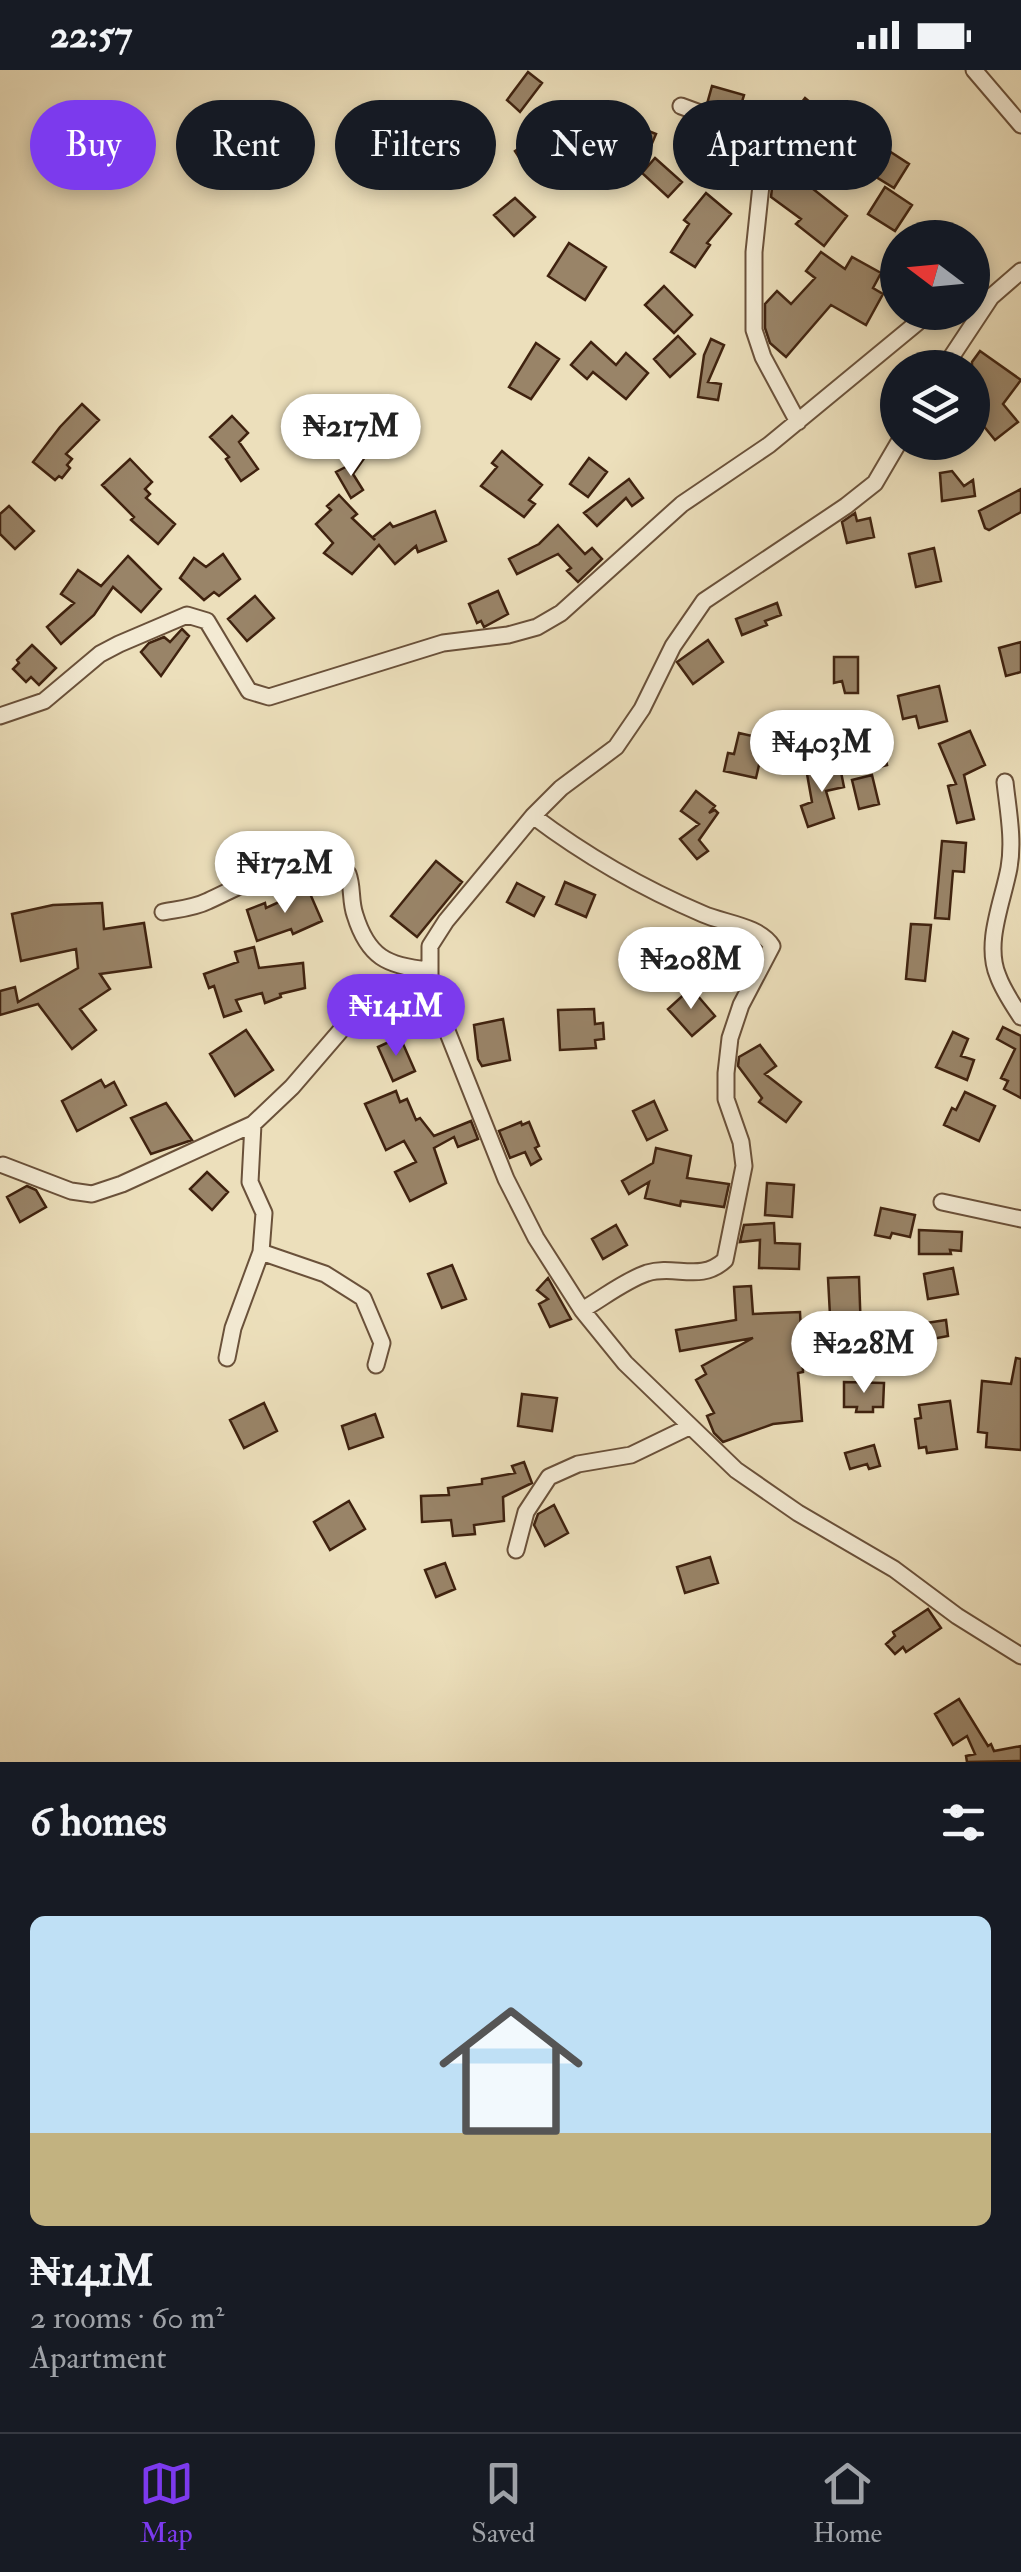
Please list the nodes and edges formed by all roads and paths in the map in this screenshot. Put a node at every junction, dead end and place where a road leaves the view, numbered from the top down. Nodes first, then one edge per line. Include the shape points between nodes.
1 (974, 70) edge
2 (1021, 125) edge
3 (761, 190) edge
4 (1021, 270) edge
5 (992, 297) joint
6 (909, 330) edge
7 (956, 350) edge
8 (798, 422) junction
9 (888, 460) edge
10 (0, 716) edge
11 (1005, 782) dead end
12 (533, 816) junction
13 (163, 912) dead end
14 (428, 970) junction
15 (430, 988) junction
16 (1021, 1017) edge
17 (253, 1124) junction
18 (3, 1165) dead end
19 (942, 1202) dead end
20 (1021, 1219) edge
21 (260, 1252) junction
22 (582, 1310) junction
23 (227, 1358) dead end
24 (376, 1366) dead end
25 (689, 1427) junction
26 (516, 1550) dead end
27 (1021, 1656) edge

1 - 2 street
3 - 8 street via 754,330
4 - 5 street
5 - 7 street
6 - 8 street
8 - 10 street via 682,504 561,613 536,626 426,647 268,697 249,690 208,621 187,615 100,654 44,702
9 - 12 street via 875,483 704,601 616,748
11 - 16 street via 1010,866 993,956
12 - 14 street via 446,921 430,946
12 - 22 street via 610,868 706,916 759,933 772,946 730,1038 726,1099 744,1166 725,1260 694,1274 641,1275
13 - 14 street via 207,902 280,869 334,867 348,874 354,913 374,951 396,967
14 - 15 street
15 - 17 street via 360,1008
15 - 22 street via 506,1178
17 - 18 street via 92,1194
17 - 21 street via 250,1182 264,1213
19 - 20 street
21 - 23 street
21 - 24 street via 324,1274 364,1298 382,1343
22 - 25 street
25 - 26 street via 631,1455 578,1464 549,1478 526,1512
25 - 27 street via 752,1481

